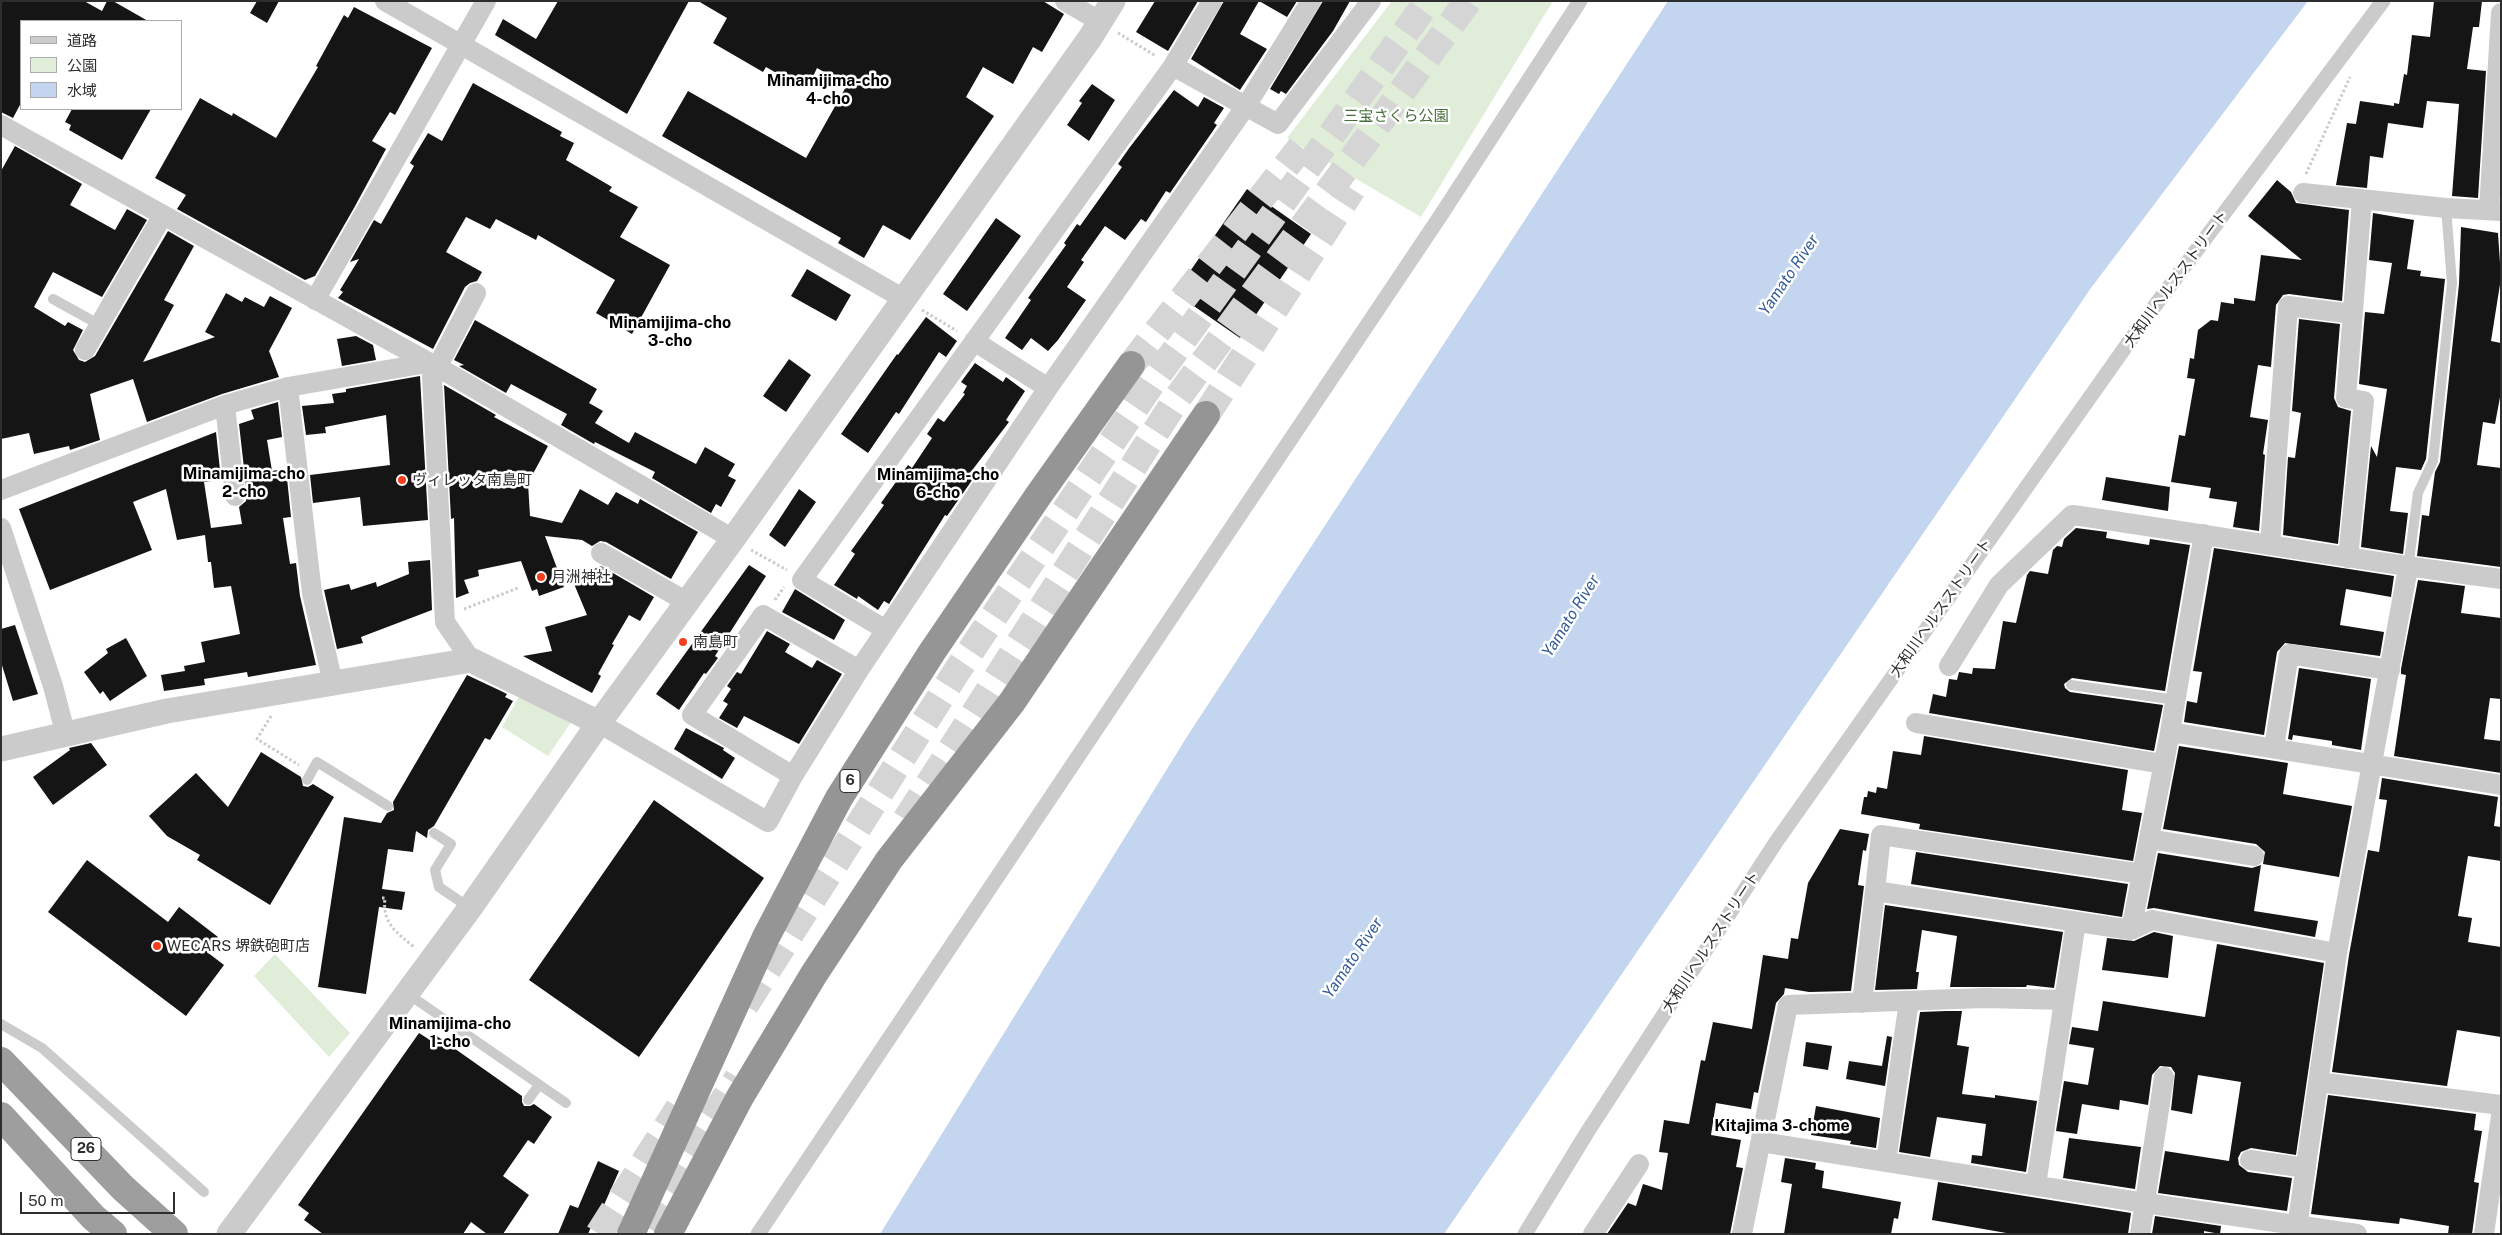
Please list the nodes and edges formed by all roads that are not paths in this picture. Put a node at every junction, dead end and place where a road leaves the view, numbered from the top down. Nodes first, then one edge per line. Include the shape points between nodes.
1 (385, 1) edge
2 (486, 1) edge
3 (1065, 1) edge
4 (1212, 1) edge
5 (1311, 1) edge
6 (1371, 1) edge
7 (1580, 1) edge
8 (2383, 1) edge
9 (1107, 12) edge
10 (2501, 13) edge
11 (460, 45) junction
12 (1173, 66) junction
13 (1246, 106) junction
14 (4, 132) edge
15 (2303, 192) road end
16 (2362, 199) junction
17 (2446, 208) junction
18 (2495, 211) edge
19 (163, 215) junction
20 (476, 294) dead end
21 (53, 299) dead end
22 (904, 299) junction
23 (315, 300) junction
24 (2353, 314) junction
25 (100, 325) junction
26 (974, 341) junction
27 (86, 350) dead end
28 (431, 365) junction
29 (1131, 365) tunnel mouth
30 (288, 386) junction
31 (1048, 388) junction
32 (225, 405) junction
33 (1206, 414) tunnel mouth
34 (1, 490) edge
35 (235, 496) dead end
36 (1, 528) edge
37 (2204, 534) junction
38 (733, 539) junction
39 (2270, 545) junction
40 (601, 553) dead end
41 (2348, 558) junction
42 (2408, 568) junction
43 (2501, 579) edge
44 (687, 602) junction
45 (886, 630) junction
46 (471, 660) junction
47 (1949, 666) dead end
48 (858, 670) junction
49 (2390, 670) junction
50 (333, 683) junction
51 (2071, 685) dead end
52 (2176, 700) junction
53 (599, 723) junction
54 (1916, 723) dead end
55 (65, 732) junction
56 (2170, 732) junction
57 (1, 748) edge
58 (2274, 748) junction
59 (2164, 764) junction
60 (2372, 764) junction
61 (793, 776) junction
62 (307, 780) dead end
63 (2501, 785) edge
64 (388, 806) dead end
65 (434, 833) dead end
66 (2149, 839) junction
67 (2254, 856) dead end
68 (2142, 874) junction
69 (1875, 891) junction
70 (470, 908) junction
71 (2076, 922) junction
72 (2130, 930) junction
73 (2337, 953) junction
74 (408, 994) junction
75 (2064, 1000) junction
76 (1909, 1001) junction
77 (1862, 1002) junction
78 (1, 1024) edge
79 (1, 1061) edge
80 (2164, 1077) dead end
81 (2318, 1082) junction
82 (539, 1085) junction
83 (528, 1100) dead end
84 (566, 1102) dead end
85 (2501, 1105) edge
86 (1, 1116) edge
87 (2501, 1116) edge
88 (1761, 1142) junction
89 (2250, 1160) dead end
90 (1886, 1162) junction
91 (1639, 1164) dead end
92 (2306, 1168) junction
93 (2036, 1185) junction
94 (204, 1192) dead end
95 (2145, 1204) junction
96 (2296, 1230) edge
97 (112, 1234) edge
98 (174, 1234) edge
99 (229, 1234) edge
100 (631, 1234) edge
101 (668, 1234) edge
102 (758, 1234) edge
103 (1525, 1234) edge
104 (1593, 1234) edge
105 (1742, 1234) edge
106 (2140, 1234) edge
107 (2357, 1234) edge
108 (2484, 1234) edge

1 - 11 street
2 - 11 street
3 - 9 street
4 - 12 street
5 - 13 street
6 - 13 street via 1278,124
7 - 102 street via 1441,216
8 - 103 street, 大和川ヘルスストリート via 2148,315 1776,842
9 - 22 street
10 - 18 street
11 - 22 street
11 - 23 street
12 - 13 street
12 - 26 street
13 - 31 street
14 - 19 street
15 - 16 street
16 - 17 street
16 - 24 street
17 - 18 street
17 - 42 lane via 2452,283 2433,461 2418,494
19 - 23 street
19 - 25 street
20 - 28 street
21 - 25 lane
22 - 38 street
23 - 28 street
24 - 39 street via 2288,306
24 - 41 street via 2346,398 2364,401
25 - 27 street
26 - 31 street
26 - 45 street via 798,577
28 - 30 street
28 - 38 street
28 - 46 street via 445,622
29 - 100 highway, 6 via 932,652 839,798 766,937
30 - 32 street
30 - 50 street via 312,594
31 - 45 street
32 - 34 street
32 - 35 street
33 - 101 highway via 1012,702 890,860 814,974 740,1097
36 - 55 street
37 - 39 street
37 - 47 street via 2072,515 1999,585
37 - 52 street
38 - 44 street
39 - 41 street
40 - 44 street
41 - 42 street
42 - 43 street
42 - 49 street
44 - 53 street
45 - 48 street
46 - 50 street
46 - 53 street
48 - 61 street
48 - 61 street via 763,615 692,715
49 - 58 street via 2289,654
49 - 60 street
50 - 55 street
51 - 52 lane
52 - 56 street
53 - 61 street via 768,822
53 - 70 street
54 - 59 street
55 - 57 street
56 - 58 street
56 - 59 street
58 - 60 street
59 - 66 street
60 - 63 street
60 - 73 street
62 - 64 lane via 317,762
65 - 70 lane via 451,844 435,870 439,887
66 - 67 street
66 - 68 street
68 - 69 street via 1881,834
68 - 72 street
69 - 71 street
69 - 77 street
70 - 74 street
71 - 72 street
71 - 75 street
72 - 73 street via 2152,920
73 - 81 street
74 - 82 lane
74 - 99 street
75 - 76 street via 1985,998
75 - 93 street
76 - 77 street
76 - 90 street
77 - 88 street via 1788,1005
78 - 94 lane via 42,1048
79 - 98 highway, 26 via 123,1188
80 - 95 street
81 - 85 street
81 - 92 street
82 - 83 lane
82 - 84 lane
86 - 97 highway, 26
87 - 108 street
88 - 90 street
88 - 105 street
89 - 92 street
90 - 93 street
91 - 104 street
92 - 96 street
93 - 95 street
95 - 96 street
95 - 106 street
96 - 107 street

